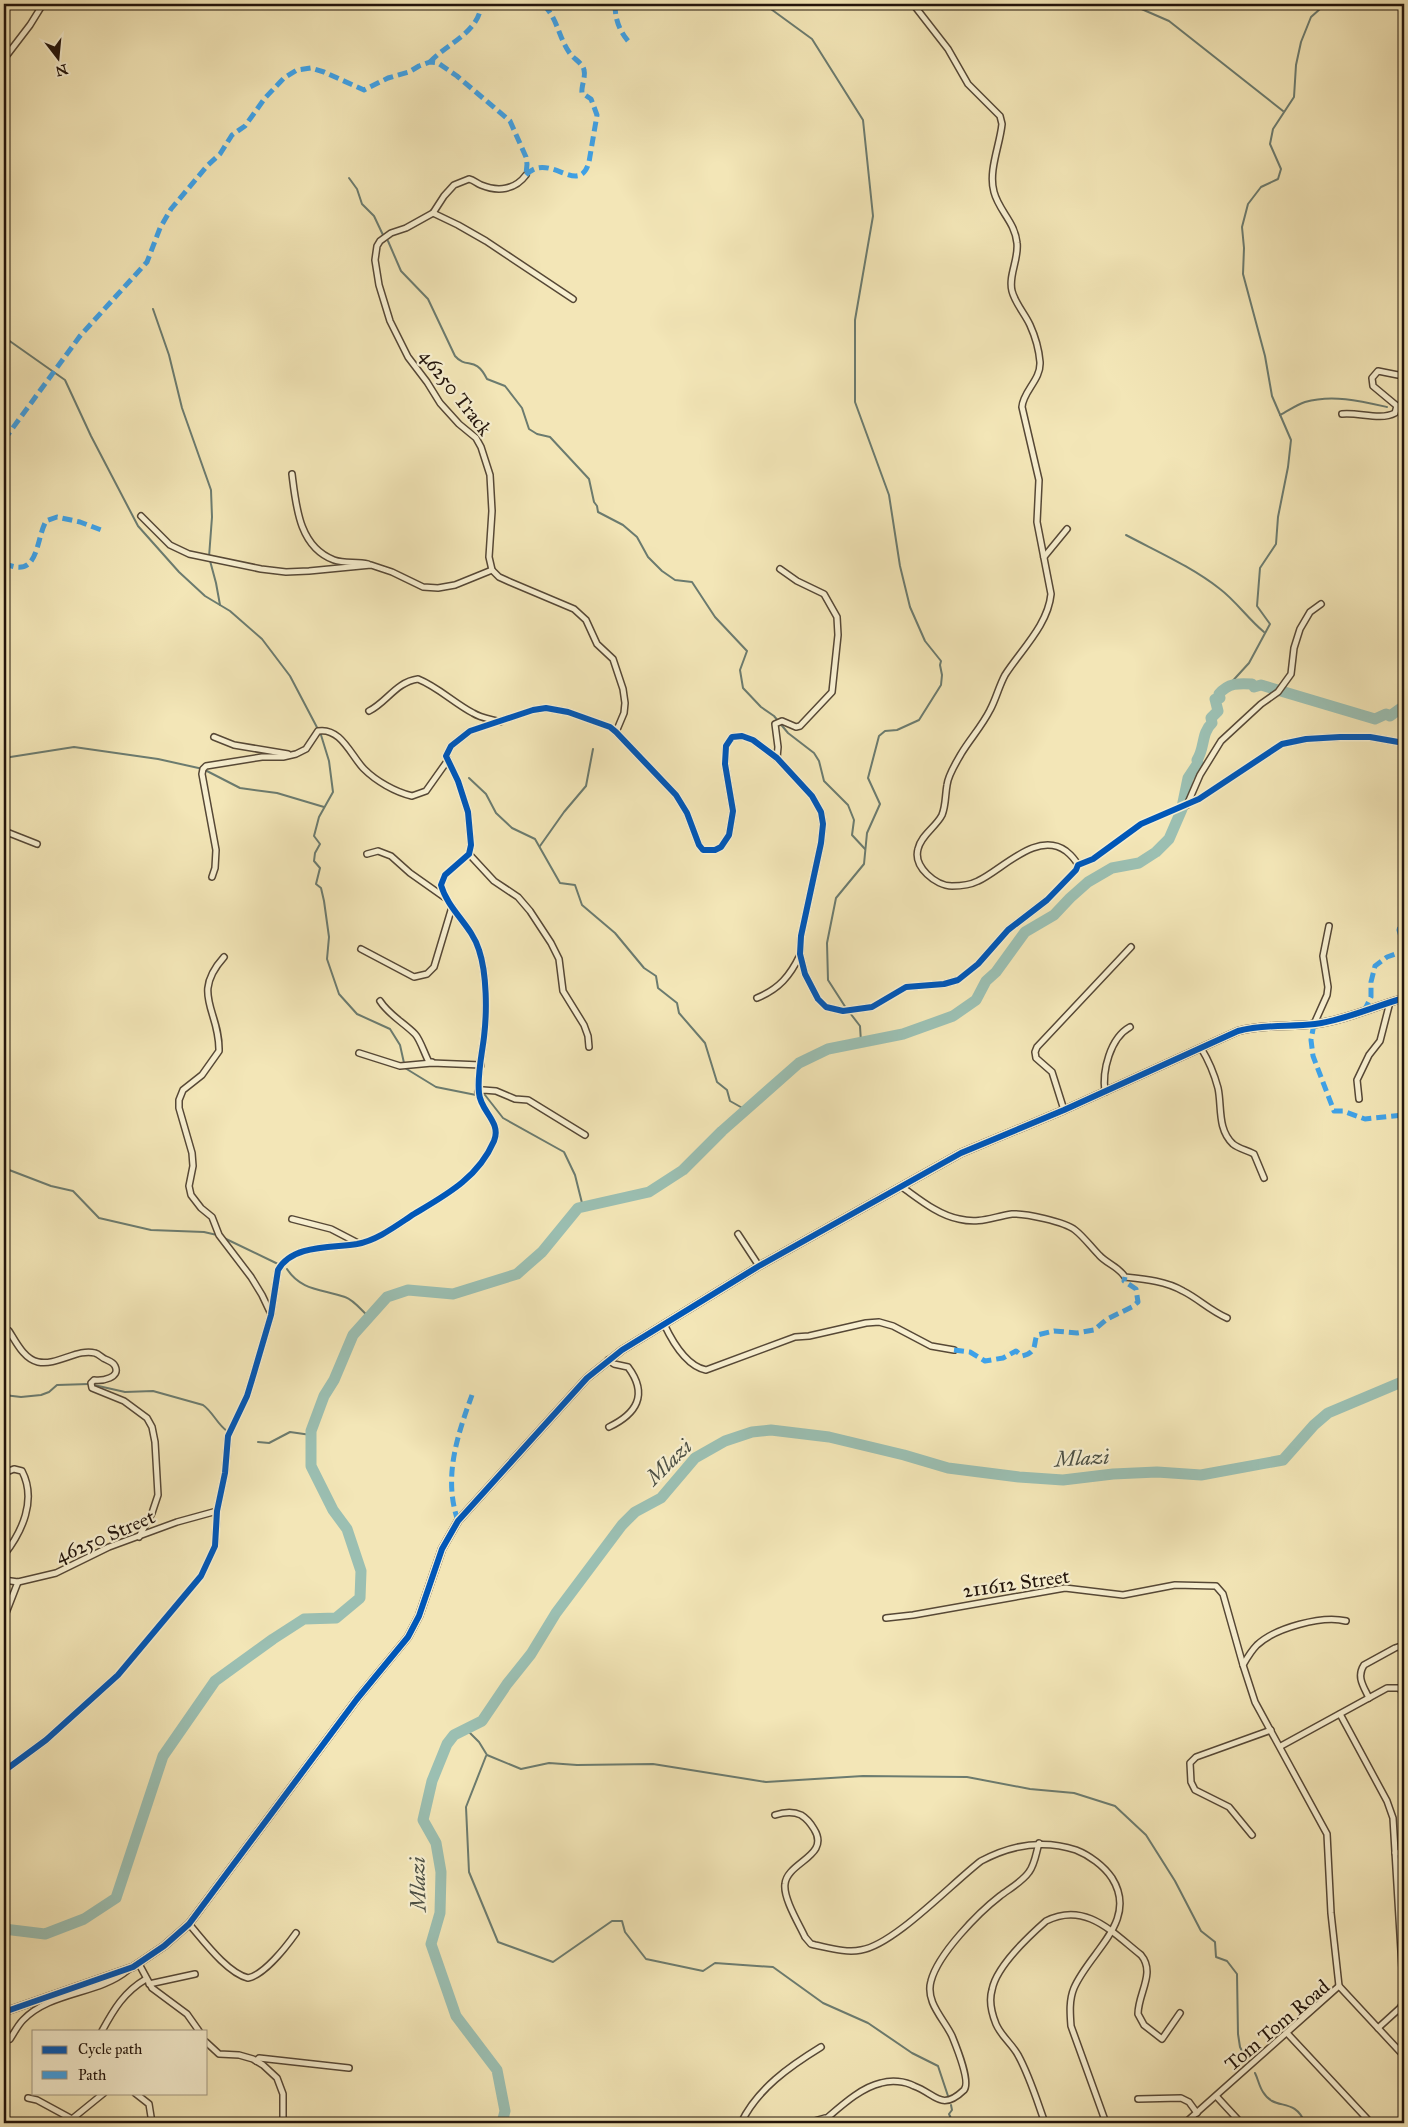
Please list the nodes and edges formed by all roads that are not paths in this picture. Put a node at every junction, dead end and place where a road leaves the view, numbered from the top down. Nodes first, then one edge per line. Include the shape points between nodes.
1 (43, 4) edge
2 (913, 4) edge
3 (4, 59) edge
4 (526, 175) dead end
5 (433, 213) junction
6 (573, 299) dead end
7 (1404, 373) edge
8 (1342, 414) dead end
9 (292, 474) dead end
10 (141, 516) dead end
11 (1067, 529) dead end
12 (1044, 557) junction
13 (371, 565) junction
14 (492, 570) junction
15 (780, 570) dead end
16 (1321, 604) dead end
17 (369, 711) dead end
18 (500, 722) junction
19 (616, 732) junction
20 (214, 737) dead end
21 (1404, 743) edge
22 (296, 754) junction
23 (777, 758) junction
24 (448, 760) junction
25 (1187, 806) junction
26 (4, 831) edge
27 (37, 844) dead end
28 (367, 854) dead end
29 (469, 854) junction
30 (1078, 865) junction
31 (212, 877) dead end
32 (447, 899) junction
33 (452, 907) junction
34 (1329, 926) dead end
35 (1131, 947) dead end
36 (361, 950) dead end
37 (800, 954) junction
38 (224, 957) dead end
39 (757, 998) dead end
40 (1404, 998) edge
41 (380, 1001) dead end
42 (1390, 1002) junction
43 (1314, 1024) junction
44 (1130, 1027) dead end
45 (589, 1047) dead end
46 (1201, 1048) junction
47 (360, 1053) dead end
48 (432, 1062) junction
49 (481, 1065) junction
50 (478, 1092) junction
51 (1105, 1092) junction
52 (1359, 1099) dead end
53 (1064, 1110) junction
54 (584, 1135) dead end
55 (1264, 1178) dead end
56 (902, 1188) junction
57 (292, 1219) dead end
58 (738, 1234) dead end
59 (359, 1243) junction
60 (759, 1266) junction
61 (271, 1315) junction
62 (1227, 1318) dead end
63 (664, 1324) junction
64 (9, 1331) dead end
65 (954, 1350) dead end
66 (608, 1360) junction
67 (609, 1427) dead end
68 (4, 1473) edge
69 (217, 1511) junction
70 (139, 1537) junction
71 (4, 1555) edge
72 (4, 1580) edge
73 (18, 1582) junction
74 (4, 1618) edge
75 (886, 1618) dead end
76 (1346, 1621) dead end
77 (1404, 1645) edge
78 (1244, 1665) junction
79 (1404, 1692) edge
80 (1369, 1698) junction
81 (1340, 1714) junction
82 (1270, 1730) junction
83 (1281, 1746) junction
84 (4, 1770) edge
85 (775, 1815) dead end
86 (1252, 1835) dead end
87 (1038, 1843) junction
88 (1395, 1852) junction
89 (1404, 1852) edge
90 (189, 1924) junction
91 (1112, 1932) junction
92 (296, 1933) dead end
93 (136, 1966) junction
94 (195, 1974) dead end
95 (146, 1979) junction
96 (1339, 1986) junction
97 (4, 2012) edge
98 (1180, 2013) dead end
99 (1378, 2028) junction
100 (103, 2030) edge
101 (198, 2030) edge
102 (1287, 2033) junction
103 (10, 2039) dead end
104 (208, 2044) edge
105 (821, 2047) dead end
106 (1404, 2056) edge
107 (256, 2061) junction
108 (349, 2068) dead end
109 (103, 2094) edge
110 (136, 2094) edge
111 (1217, 2096) junction
112 (28, 2098) dead end
113 (1138, 2099) dead end
114 (1197, 2113) junction
115 (828, 2118) junction
116 (72, 2121) edge
117 (152, 2123) edge
118 (283, 2123) edge
119 (741, 2123) edge
120 (807, 2123) edge
121 (821, 2123) edge
122 (1045, 2123) edge
123 (1106, 2123) edge
124 (1186, 2123) edge
125 (1241, 2123) edge
126 (1371, 2123) edge

1 - 3 street
2 - 12 street via 948,49 968,84 1000,116 1002,124 992,184 996,201 1016,233 1012,289 1030,325 1039,359 1038,375 1022,407 1039,480 1036,515
4 - 5 street, 46250 Track via 507,189 481,185 469,179 459,182
5 - 6 street via 486,241
5 - 14 street, 46250 Track via 380,241 375,253 376,271 390,321 408,357 440,403 481,447 490,475 489,557
7 - 8 street via 1378,371 1372,378 1373,386 1397,406 1395,413 1385,416
9 - 13 street via 301,525 308,538 335,560
10 - 13 street via 170,545 189,554 233,564 286,572
11 - 12 street
12 - 30 street via 1050,606 1038,629 1005,675 990,710 961,754 948,781 941,817 918,847 918,855 921,866 933,879 952,886 969,885 980,880 1017,854 1036,847 1051,846 1064,850
13 - 14 street via 423,587 438,588 454,586
14 - 19 street via 499,577 574,609 586,620 597,644 615,663 623,690 624,713
15 - 23 street via 824,594 837,616 838,636 832,692 804,724 796,727 782,721 775,724
16 - 25 street via 1310,612 1300,629 1291,674 1278,690 1221,741 1200,775
17 - 18 street via 400,686 418,679 471,712
18 - 19 street via 546,708 610,726
18 - 24 street via 465,734 449,748
19 - 23 street via 676,795 699,845 708,851 721,847 731,827 733,806 725,759 728,740 736,736 746,737
20 - 22 street via 234,744
21 - 25 street via 1370,737 1340,737 1282,744
22 - 24 street via 306,749 318,731 330,732 371,775 412,796 426,791
22 - 31 street via 227,762 203,769 208,816 216,850
23 - 37 street via 812,796 823,818
24 - 29 street via 468,812
25 - 30 street via 1141,824 1092,859
26 - 27 street
28 - 32 street via 378,851 390,856
29 - 32 street via 442,880
29 - 45 street via 494,881 518,897 551,943 559,959 563,991 584,1025
30 - 37 street via 1047,900 1003,935 978,964 958,980 906,987 869,1009 837,1011 823,1004 805,974
32 - 33 street
33 - 36 street via 434,967 427,974 414,977
33 - 49 street via 477,942 481,957 486,1001
34 - 43 street via 1323,956 1327,995
35 - 53 street via 1037,1047 1036,1058 1052,1072
37 - 39 street via 782,984
38 - 61 street via 210,974 207,990 220,1051 202,1075 183,1090 178,1103 192,1153 189,1186 192,1195 212,1216 219,1236 253,1281
40 - 42 street
41 - 48 street via 390,1014 415,1034 429,1062
42 - 43 street
42 - 52 street via 1380,1041 1357,1080
43 - 46 street via 1254,1027
44 - 51 street via 1118,1035 1112,1047
46 - 51 street
46 - 55 street via 1210,1060 1226,1134 1234,1145 1254,1154
47 - 48 street via 400,1066
48 - 49 street
49 - 50 street
50 - 54 street via 496,1091 515,1099 528,1100
50 - 59 street via 494,1123 496,1135 474,1170 446,1196 394,1228
51 - 53 street
53 - 56 street via 968,1150
56 - 60 street
56 - 62 street via 951,1218 980,1222 1013,1214 1067,1225 1079,1233 1100,1257 1119,1268 1125,1277 1184,1291
57 - 59 street via 331,1229
58 - 60 street
59 - 61 street via 316,1249 281,1264
60 - 63 street
61 - 69 street via 247,1396 228,1436
63 - 65 street via 685,1355 696,1366 706,1370 795,1336 874,1322 888,1324 926,1344
63 - 66 street
64 - 70 street via 28,1357 37,1362 96,1353 114,1364 115,1374 110,1379 94,1380 92,1388 124,1401 147,1418 155,1442 157,1503
66 - 67 street via 628,1367 638,1392 632,1413
66 - 90 street via 587,1378 458,1521 442,1549 419,1616 408,1636
68 - 71 street via 14,1469 22,1472 28,1493 25,1520
69 - 70 street, 46250 Street
69 - 84 street via 215,1546 201,1576 118,1675 46,1740
70 - 73 street, 46250 Street via 109,1546 62,1571
72 - 73 street, 46250 Street
73 - 74 street
75 - 78 street, 211612 Street via 1065,1588 1123,1595 1174,1585 1216,1586 1223,1594
76 - 78 street via 1320,1619 1278,1633 1258,1644
77 - 80 street via 1364,1665 1360,1678
78 - 82 street, 211612 Street via 1255,1702
79 - 80 street via 1392,1687
80 - 81 street
81 - 83 street
81 - 88 street via 1390,1809
82 - 83 street, 211612 Street
82 - 86 street via 1196,1757 1190,1763 1195,1790 1229,1807
83 - 96 street, 211612 Street via 1327,1834 1330,1913
85 - 87 street via 794,1812 803,1816 818,1838 814,1852 790,1873 784,1888 805,1938 811,1944 850,1951 876,1946 896,1933 981,1861 994,1854
87 - 91 street via 1077,1851 1097,1862 1108,1873 1120,1898 1117,1922
87 - 115 street via 1030,1872 976,1918 943,1956 930,1982 933,2003 952,2037 964,2068 965,2089 943,2101 915,2086 882,2082 868,2088
88 - 89 street
88 - 99 street via 1404,2001
90 - 92 street via 222,1961 248,1978 266,1968
90 - 93 street
91 - 98 street via 1145,1960 1148,1972 1138,2014 1144,2025 1162,2038
91 - 122 street via 1080,1914 1055,1917 1036,1930 1006,1963 993,1984 991,2003 996,2022 1001,2034 1017,2053
91 - 123 street via 1074,1989 1070,2012 1071,2026
93 - 95 street
93 - 97 street
93 - 103 street via 108,1984 44,2006 23,2020
94 - 95 street
95 - 100 street via 120,1999
95 - 101 street via 159,1995 187,2014
96 - 99 street, Tom Tom Road
96 - 102 street, Tom Tom Road
99 - 106 street, Tom Tom Road
102 - 111 street, Tom Tom Road
102 - 126 street
104 - 107 street via 219,2054 239,2055
105 - 119 street via 777,2077 753,2103
107 - 108 street via 259,2058
107 - 118 street via 280,2083
109 - 116 street
110 - 117 street via 149,2104
111 - 114 street, Tom Tom Road
111 - 125 street
112 - 116 street
113 - 114 street via 1182,2098
114 - 124 street, Tom Tom Road
115 - 120 street
115 - 121 street

